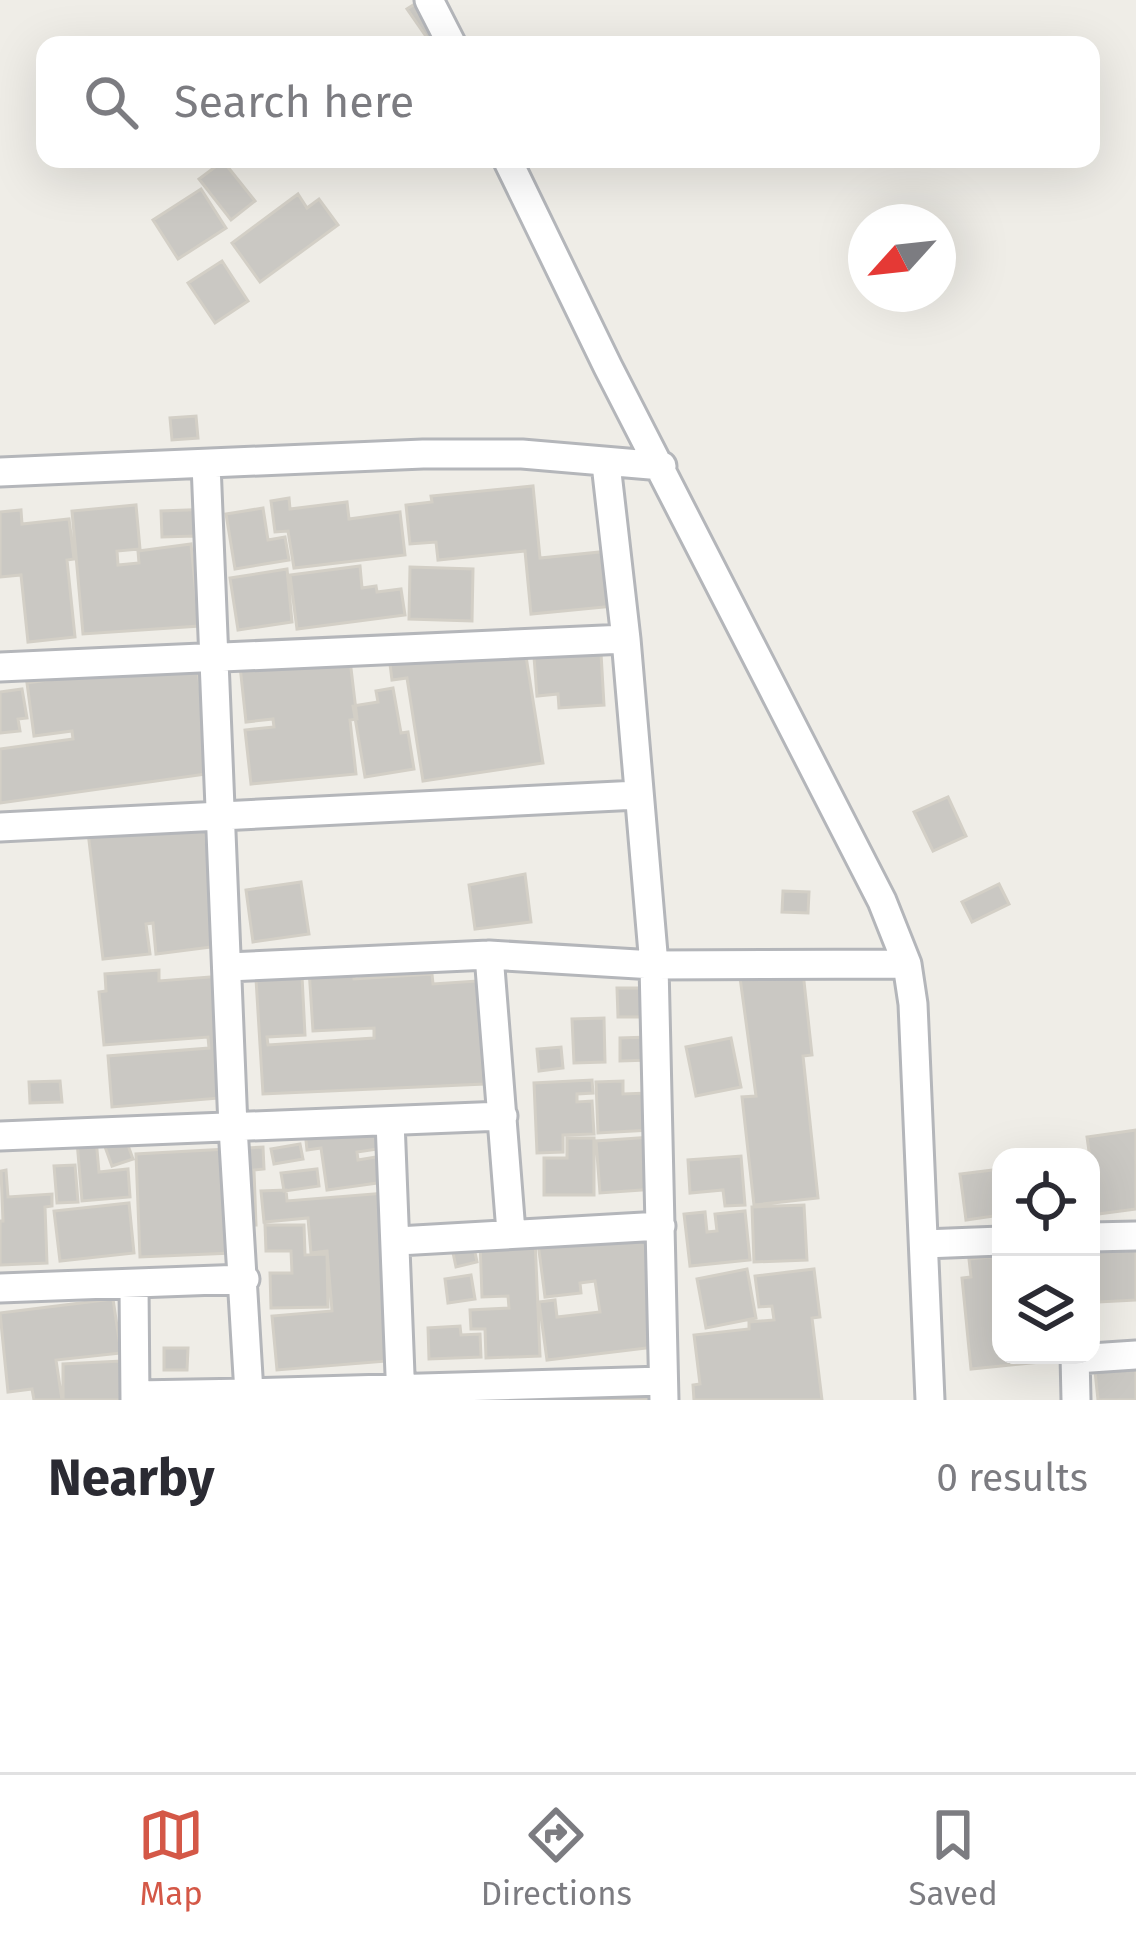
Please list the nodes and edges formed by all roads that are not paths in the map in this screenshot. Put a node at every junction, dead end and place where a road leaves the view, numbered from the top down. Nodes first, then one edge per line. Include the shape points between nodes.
1 (429, 0) edge
2 (447, 36) edge
3 (511, 168) edge
4 (206, 464) junction
5 (606, 464) junction
6 (662, 466) junction
7 (0, 472) edge
8 (626, 639) junction
9 (214, 657) junction
10 (0, 667) edge
11 (638, 795) junction
12 (223, 813) junction
13 (0, 827) edge
14 (489, 956) junction
15 (907, 964) junction
16 (654, 965) junction
17 (228, 968) junction
18 (503, 1116) junction
19 (390, 1121) junction
20 (233, 1127) junction
21 (0, 1136) edge
22 (661, 1226) junction
23 (511, 1232) junction
24 (1136, 1236) edge
25 (1100, 1237) edge
26 (398, 1241) junction
27 (992, 1241) edge
28 (924, 1244) junction
29 (245, 1279) junction
30 (134, 1286) junction
31 (0, 1288) edge
32 (1136, 1355) edge
33 (1100, 1356) edge
34 (1076, 1364) edge
35 (664, 1390) edge
36 (249, 1394) junction
37 (401, 1396) edge
38 (134, 1397) edge
39 (929, 1400) edge
40 (1076, 1400) edge

1 - 2 street
3 - 6 street
4 - 5 street via 522,454
4 - 7 street
4 - 9 street
5 - 6 street
5 - 8 street
6 - 15 street
8 - 9 street
8 - 11 street
9 - 10 street
9 - 12 street
11 - 12 street
11 - 16 street
12 - 13 street
12 - 17 street
14 - 16 street
14 - 17 street
14 - 18 street
15 - 16 street
15 - 28 street
16 - 22 street
17 - 20 street
18 - 19 street
18 - 23 street
19 - 20 street
19 - 26 street
20 - 21 street
20 - 29 street
22 - 23 street
22 - 35 street
23 - 26 street
24 - 25 street
26 - 37 street
27 - 28 street
28 - 39 street
29 - 30 street
29 - 36 street
30 - 31 street
30 - 38 street
32 - 33 street
34 - 40 street
35 - 37 street
36 - 37 street
36 - 38 street

